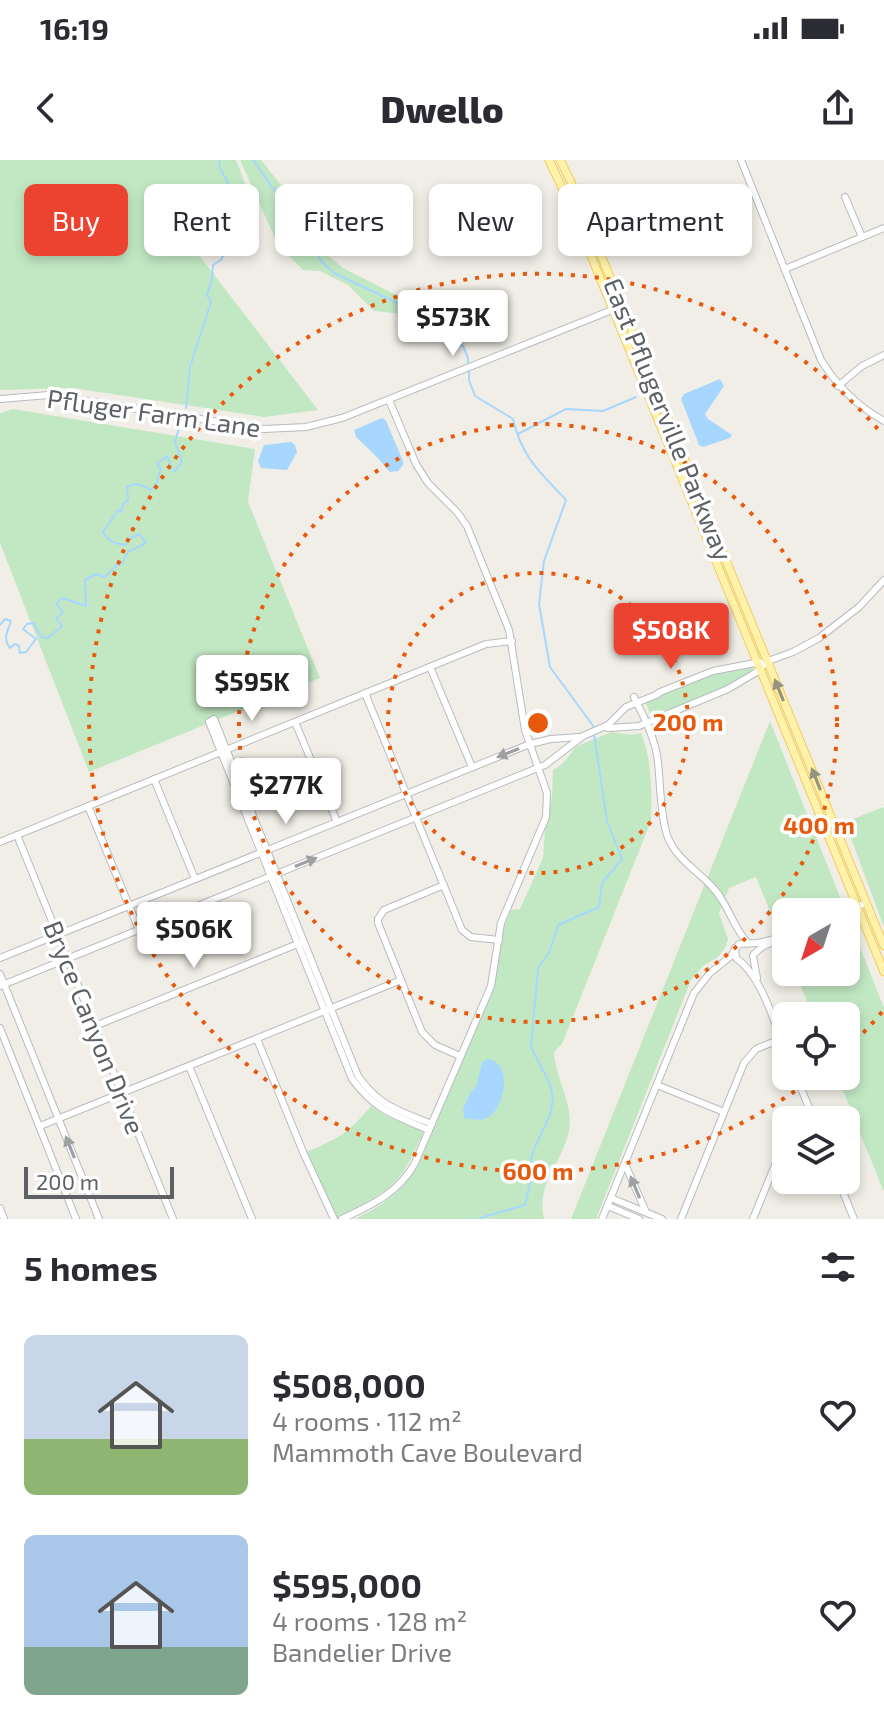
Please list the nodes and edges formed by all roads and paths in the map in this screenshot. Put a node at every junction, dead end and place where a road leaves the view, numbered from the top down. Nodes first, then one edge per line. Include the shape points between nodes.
1 (549, 160) edge
2 (560, 160) edge
3 (741, 160) edge
4 (845, 197) dead end
5 (884, 228) edge
6 (862, 237) junction
7 (785, 269) junction
8 (622, 306) junction
9 (613, 310) junction
10 (884, 355) edge
11 (838, 386) junction
12 (0, 399) edge
13 (389, 400) junction
14 (884, 421) edge
15 (694, 481) junction
16 (685, 486) junction
17 (884, 580) edge
18 (512, 641) junction
19 (768, 661) junction
20 (758, 666) junction
21 (430, 667) junction
22 (365, 693) junction
23 (635, 700) junction
24 (295, 722) junction
25 (647, 723) junction
26 (603, 728) junction
27 (583, 736) junction
28 (530, 744) junction
29 (224, 751) junction
30 (472, 767) junction
31 (538, 768) junction
32 (154, 779) junction
33 (407, 794) junction
34 (88, 806) junction
35 (415, 818) junction
36 (337, 822) junction
37 (17, 835) junction
38 (0, 842) edge
39 (265, 851) junction
40 (274, 875) junction
41 (195, 879) junction
42 (444, 885) junction
43 (854, 898) edge
44 (866, 903) junction
45 (129, 906) junction
46 (725, 906) junction
47 (860, 906) edge
48 (860, 912) edge
49 (139, 930) junction
50 (58, 935) junction
51 (772, 939) edge
52 (499, 940) junction
53 (301, 942) junction
54 (772, 942) edge
55 (749, 943) junction
56 (884, 946) edge
57 (736, 948) junction
58 (754, 955) junction
59 (0, 958) edge
60 (67, 959) junction
61 (741, 961) junction
62 (721, 963) junction
63 (884, 972) edge
64 (0, 974) edge
65 (401, 980) junction
66 (2, 985) edge
67 (759, 986) junction
68 (328, 1010) junction
69 (772, 1017) edge
70 (95, 1026) junction
71 (0, 1028) edge
72 (257, 1039) junction
73 (772, 1042) edge
74 (460, 1056) junction
75 (189, 1066) junction
76 (657, 1085) junction
77 (122, 1093) junction
78 (724, 1112) junction
79 (59, 1118) junction
80 (40, 1126) junction
81 (430, 1127) junction
82 (625, 1163) junction
83 (772, 1172) edge
84 (844, 1194) edge
85 (611, 1198) junction
86 (608, 1206) junction
87 (0, 1208) edge
88 (646, 1212) junction
89 (4, 1219) edge
90 (76, 1219) edge
91 (99, 1219) edge
92 (173, 1219) edge
93 (252, 1219) edge
94 (334, 1219) edge
95 (342, 1219) edge
96 (602, 1219) edge
97 (639, 1219) edge
98 (662, 1219) edge
99 (681, 1219) edge
100 (753, 1219) edge
101 (854, 1219) edge

1 - 9 main road, East Pflugerville Parkway
2 - 8 main road, East Pflugerville Parkway
3 - 7 street
4 - 6 street
5 - 6 street
6 - 7 street
7 - 11 street via 815,348
8 - 9 street, Pfluger Farm Lane
8 - 15 main road, East Pflugerville Parkway
9 - 13 street, Pfluger Farm Lane
9 - 16 main road, East Pflugerville Parkway
10 - 11 street
11 - 14 street
12 - 13 street, Pfluger Farm Lane via 49,395 264,429 320,424
13 - 18 street via 416,464 467,526
15 - 16 street
15 - 19 main road, East Pflugerville Parkway
16 - 20 main road, East Pflugerville Parkway
17 - 19 street via 819,638
18 - 21 street via 486,644
18 - 28 street
19 - 20 street
44 -> 19 main road, East Pflugerville Parkway
20 - 23 street via 713,671
20 - 25 street via 713,697
20 - 43 main road, East Pflugerville Parkway
21 - 22 street
21 - 30 street
22 - 24 street
22 - 33 street
23 - 25 street
23 - 26 street
24 - 29 street
24 - 36 street
25 - 26 street
25 - 46 street via 656,749 669,840
26 - 27 street
27 - 28 street
27 - 31 street
28 -> 30 street
28 - 31 street
29 - 32 street
29 - 39 street
30 - 33 street
31 - 35 street
31 - 52 street via 547,793 546,817
32 - 34 street
32 - 41 street
33 - 35 street
33 - 36 street
34 - 37 street
34 - 45 street
40 -> 35 street
35 - 42 street
36 - 39 street
37 - 38 street
37 - 50 street, Bryce Canyon Drive
39 - 40 street
39 - 41 street
40 - 49 street
40 - 53 street
41 - 45 street
42 - 52 street via 463,933
42 - 65 street via 387,908 378,919
44 - 47 street
44 - 56 main road, East Pflugerville Parkway
45 - 49 street
45 - 50 street
46 - 55 street
46 - 57 street via 737,936
48 - 63 main road, East Pflugerville Parkway
49 - 60 street
50 - 59 street
50 - 60 street, Bryce Canyon Drive
51 - 55 street
52 - 74 street via 491,986
53 - 68 street
53 - 70 street
54 - 58 street
55 - 57 street
55 - 58 street
57 - 61 street
57 - 62 street
58 - 61 street
58 - 67 street
60 - 66 street
60 - 70 street, Bryce Canyon Drive
61 - 62 street
61 - 67 street
62 - 76 street via 694,993
64 - 66 street
65 - 68 street
65 - 74 street via 426,1038
66 - 79 street
67 - 69 street
68 - 72 street
68 - 81 street via 361,1091 382,1110
70 - 77 street, Bryce Canyon Drive
71 - 80 street
72 - 75 street
72 - 94 street
73 - 78 street via 742,1065
74 - 81 street
75 - 77 street
75 - 93 street
76 - 78 street
76 - 82 street
77 - 79 street
77 - 92 street, Bryce Canyon Drive
78 - 99 street
79 - 80 street
91 -> 79 street
80 - 90 street
81 - 95 street via 398,1187
82 - 85 street
88 -> 82 street
83 - 100 street
84 - 101 street
85 - 86 street
85 - 88 street
86 - 96 street
86 - 97 street
87 - 89 street
88 - 98 street

